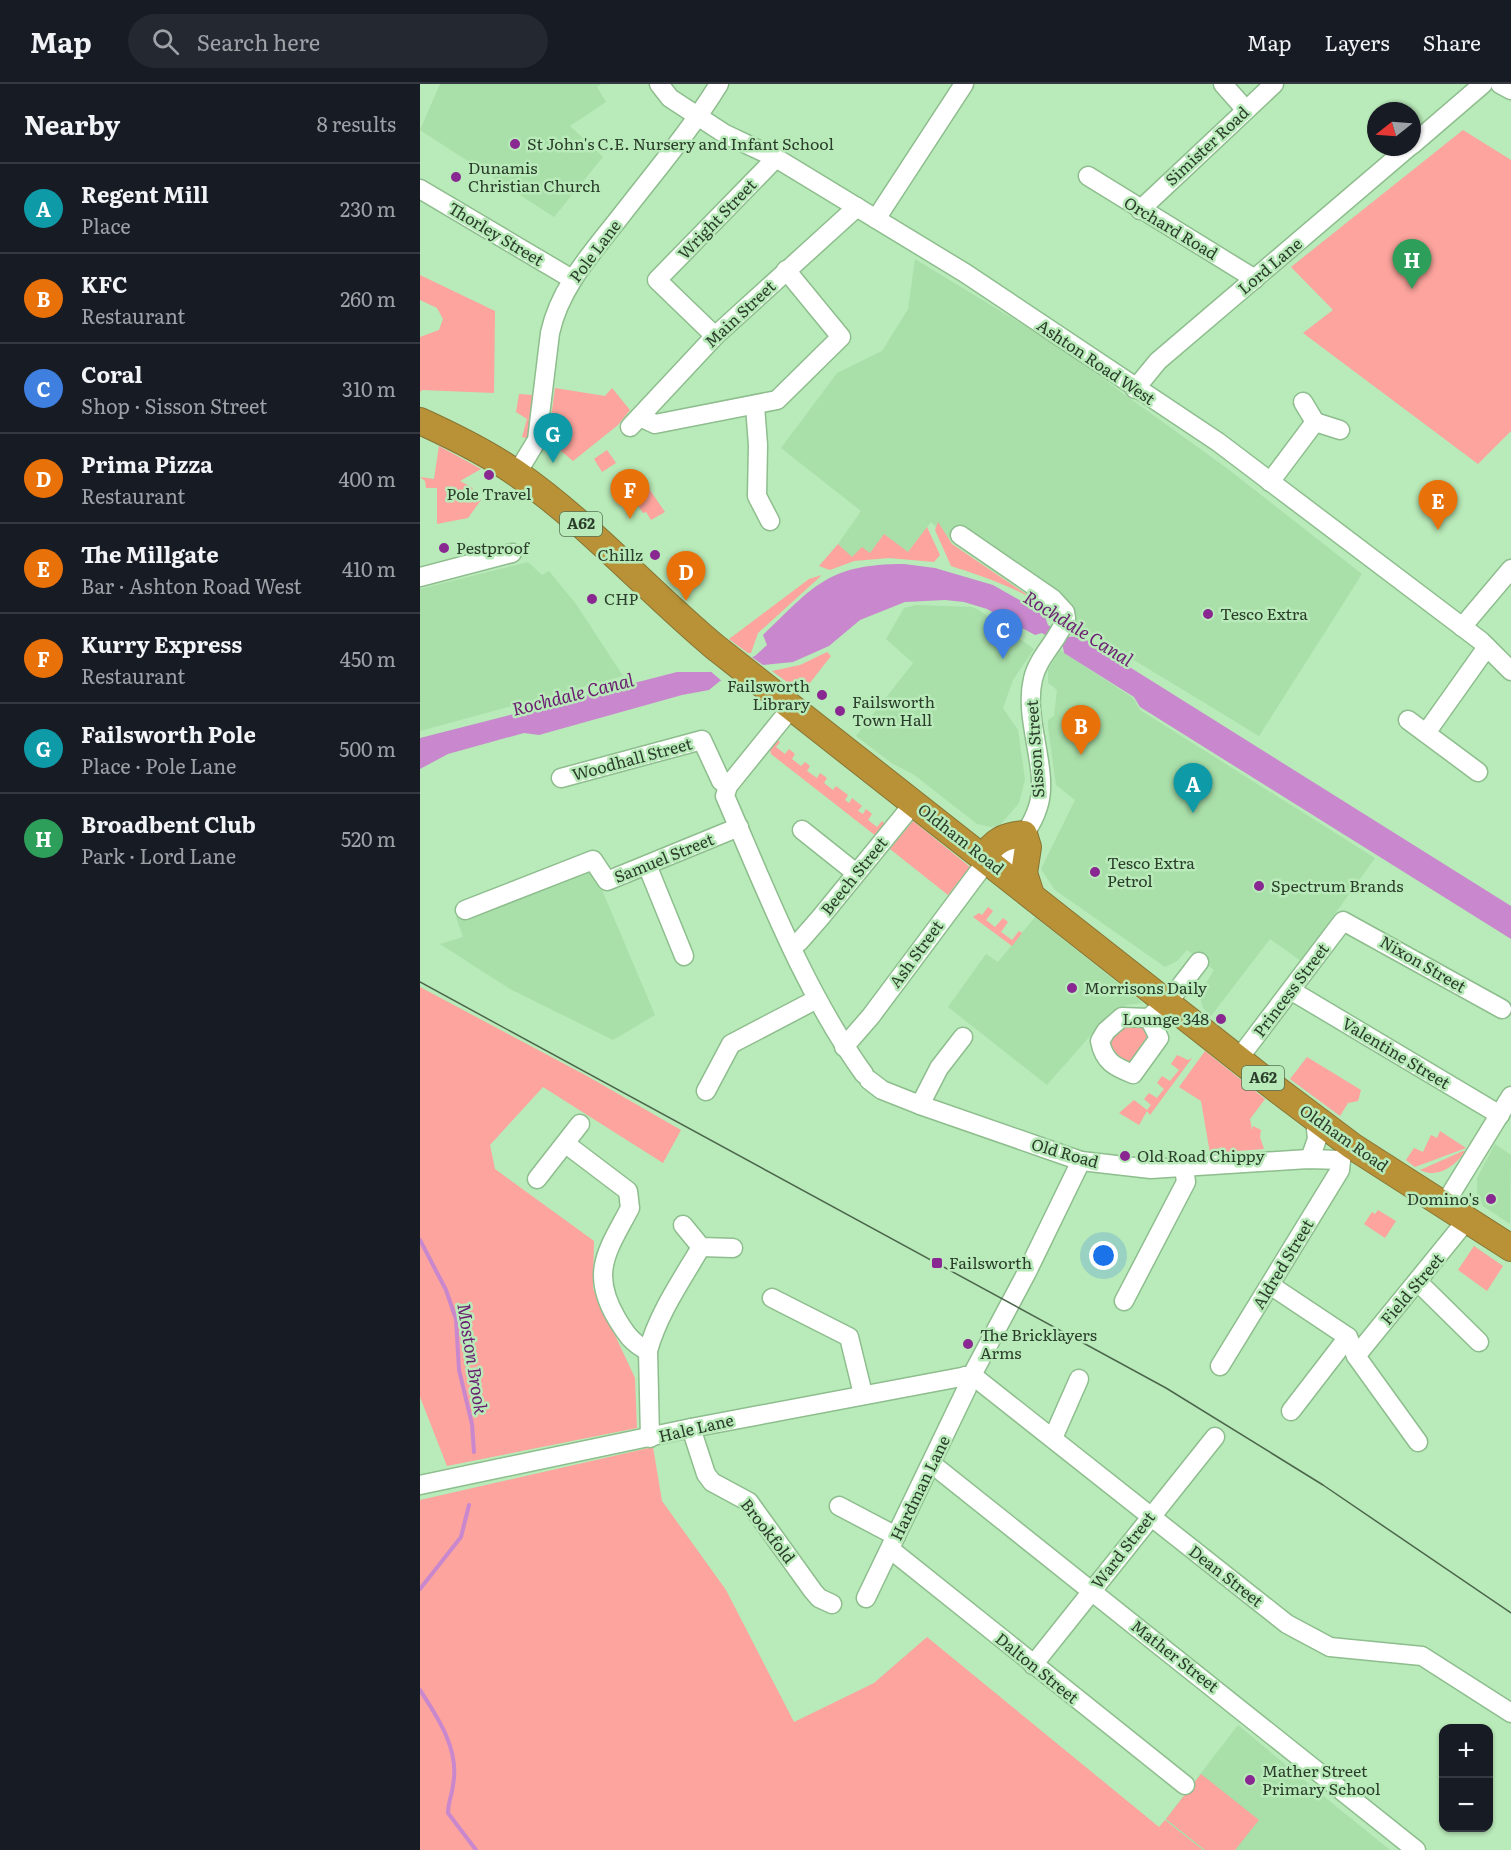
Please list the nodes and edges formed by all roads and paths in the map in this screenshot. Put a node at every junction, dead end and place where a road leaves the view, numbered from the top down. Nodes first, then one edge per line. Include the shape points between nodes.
1 (659, 84) edge
2 (719, 84) edge
3 (962, 84) edge
4 (1223, 84) edge
5 (1274, 84) edge
6 (1482, 84) edge
7 (1500, 84) edge
8 (1511, 90) edge
9 (1245, 109) junction
10 (699, 117) junction
11 (1421, 137) edge
12 (1399, 156) edge
13 (776, 158) junction
14 (1088, 176) dead end
15 (420, 189) edge
16 (857, 207) junction
17 (1140, 210) junction
18 (876, 219) junction
19 (786, 270) junction
20 (572, 279) junction
21 (1255, 279) junction
22 (715, 336) junction
23 (1135, 389) junction
24 (1303, 402) dead end
25 (755, 406) junction
26 (420, 421) edge
27 (1315, 422) junction
28 (1340, 430) dead end
29 (516, 473) junction
30 (1270, 482) junction
31 (770, 521) dead end
32 (960, 535) dead end
33 (512, 553) dead end
34 (1511, 569) edge
35 (420, 577) edge
36 (1462, 627) junction
37 (1487, 648) junction
38 (1511, 671) edge
39 (792, 707) junction
40 (1408, 720) dead end
41 (1426, 733) junction
42 (702, 740) joint
43 (1478, 772) dead end
44 (561, 778) dead end
45 (728, 786) junction
46 (914, 803) junction
47 (739, 827) junction
48 (802, 830) dead end
49 (1024, 834) junction
50 (991, 864) junction
51 (647, 865) junction
52 (856, 873) junction
53 (1031, 895) junction
54 (465, 910) dead end
55 (1343, 921) joint
56 (792, 945) junction
57 (684, 956) dead end
58 (1198, 962) dead end
59 (1292, 991) junction
60 (818, 999) junction
61 (1157, 1009) junction
62 (1502, 1010) dead end
63 (963, 1037) dead end
64 (844, 1047) junction
65 (1239, 1058) junction
66 (706, 1091) dead end
67 (1511, 1096) edge
68 (920, 1105) junction
69 (1500, 1115) junction
70 (1315, 1119) junction
71 (580, 1124) dead end
72 (566, 1144) junction
73 (1347, 1153) junction
74 (1310, 1159) junction
75 (1081, 1161) junction
76 (1184, 1167) junction
77 (537, 1179) dead end
78 (1444, 1205) junction
79 (1466, 1221) junction
80 (683, 1225) dead end
81 (701, 1247) junction
82 (733, 1248) dead end
83 (1511, 1248) edge
84 (1418, 1282) junction
85 (1270, 1285) junction
86 (772, 1298) dead end
87 (1124, 1301) dead end
88 (1348, 1337) junction
89 (1479, 1342) dead end
90 (648, 1351) junction
91 (1356, 1356) junction
92 (1220, 1366) dead end
93 (969, 1376) junction
94 (1079, 1379) dead end
95 (863, 1394) junction
96 (1291, 1411) dead end
97 (691, 1428) junction
98 (1215, 1437) dead end
99 (650, 1438) junction
100 (1053, 1438) junction
101 (1418, 1442) dead end
102 (932, 1464) junction
103 (420, 1485) edge
104 (839, 1506) dead end
105 (1149, 1517) junction
106 (893, 1543) junction
107 (1092, 1590) junction
108 (866, 1598) dead end
109 (830, 1600) dead end
110 (1033, 1665) junction
111 (1511, 1713) edge
112 (1185, 1785) dead end
113 (1416, 1850) edge

1 - 10 street, Ashton Road West via 670,98
2 - 10 street, Pole Lane
3 - 18 street
4 - 9 street
5 - 9 street, Simister Road
6 - 11 street, Lord Lane
7 - 8 street
9 - 17 street, Simister Road
10 - 13 street, Ashton Road West
10 - 20 street, Pole Lane
12 - 21 street, Lord Lane
13 - 16 street, Ashton Road West
13 - 22 street, Wright Street via 657,280
14 - 17 street, Orchard Road
15 - 20 street, Thorley Street
16 - 18 street, Ashton Road West
16 - 19 street, Main Street
17 - 21 street, Orchard Road
18 - 23 street, Ashton Road West via 965,273
19 - 22 street, Main Street
19 - 25 street via 841,337 777,400
20 - 29 street, Pole Lane via 550,333 537,440
21 - 23 street, Lord Lane via 1158,362
22 - 25 street, Main Street via 635,422 655,424
23 - 30 street, Ashton Road West via 1218,442
24 - 27 street
25 - 31 street via 757,496
26 - 29 highway, Oldham Road / A62 via 480,450
27 - 28 street
27 - 30 street
29 - 39 highway, Oldham Road / A62 via 583,526 676,615
30 - 36 street, Ashton Road West
32 - 49 street, Sisson Street via 1065,612 1064,624 1033,677 1030,698 1041,788 1038,807
33 - 35 street
34 - 36 street
36 - 37 street, Ashton Road West
37 - 38 street, Ashton Road West
37 - 41 street
39 - 45 street
39 - 46 highway, Oldham Road / A62
40 - 41 street
41 - 43 street
42 - 44 street, Woodhall Street
42 - 45 street, Old Road via 721,782
45 - 47 street, Old Road via 725,796
46 - 50 highway, Oldham Road / A62
46 - 52 street, Beech Street
47 - 51 street, Samuel Street
47 - 56 street, Old Road
48 - 52 street
49 - 50 highway via 1009,835 992,844
49 - 53 highway via 1028,847 1024,873
50 - 53 highway, Oldham Road / A62
50 - 64 street, Ash Street via 980,870 872,1016
51 - 54 street, Samuel Street via 607,881 593,860
51 - 57 street
52 - 56 street, Beech Street via 800,942
53 - 61 highway, Oldham Road / A62
55 - 59 street, Princess Street
55 - 62 street, Nixon Street
56 - 60 street, Old Road
58 - 61 street via 1176,992
59 - 65 street, Princess Street
59 - 69 street, Valentine Street
60 - 64 street, Old Road
60 - 66 street via 731,1044
61 - 65 highway, Oldham Road / A62
63 - 68 street via 939,1068
64 - 68 street, Old Road via 882,1090
65 - 70 highway, Oldham Road / A62
67 - 69 street
68 - 75 street, Old Road
69 - 78 street
70 - 73 highway, Oldham Road / A62
70 - 74 street via 1317,1139
71 - 72 street
72 - 77 street
72 - 90 street via 628,1191 630,1208 603,1262 601,1281 606,1299 632,1343
73 - 74 street, Old Road
73 - 78 highway, Oldham Road / A62
73 - 85 street, Aldred Street
74 - 76 street, Old Road
75 - 76 street, Old Road via 1129,1168
75 - 93 street, Hardman Lane via 1027,1272
76 - 87 street via 1185,1182
78 - 79 highway, Oldham Road / A62
79 - 83 highway, Oldham Road / A62
79 - 84 street, Field Street
80 - 81 street
81 - 82 street
81 - 90 street via 658,1320
84 - 89 street
84 - 91 street, Field Street
85 - 88 street
85 - 92 street, Aldred Street
86 - 95 street via 849,1337
88 - 91 street
88 - 96 street
90 - 99 street
91 - 101 street
93 - 95 street, Hale Lane
93 - 100 street, Dean Street
93 - 102 street, Hardman Lane
94 - 100 street
95 - 97 street, Hale Lane
97 - 99 street, Hale Lane
97 - 109 street, Brookfold via 711,1482 749,1502 813,1592
98 - 105 street, Ward Street
99 - 103 street, Hale Lane
100 - 105 street, Dean Street
102 - 106 street, Hardman Lane
102 - 107 street, Mather Street
104 - 106 street, Dalton Street
105 - 107 street, Ward Street
105 - 111 street, Dean Street via 1287,1624 1330,1647 1422,1656
106 - 108 street, Hardman Lane
106 - 110 street, Dalton Street
107 - 110 street, Ward Street
107 - 113 street, Mather Street
110 - 112 street, Dalton Street

